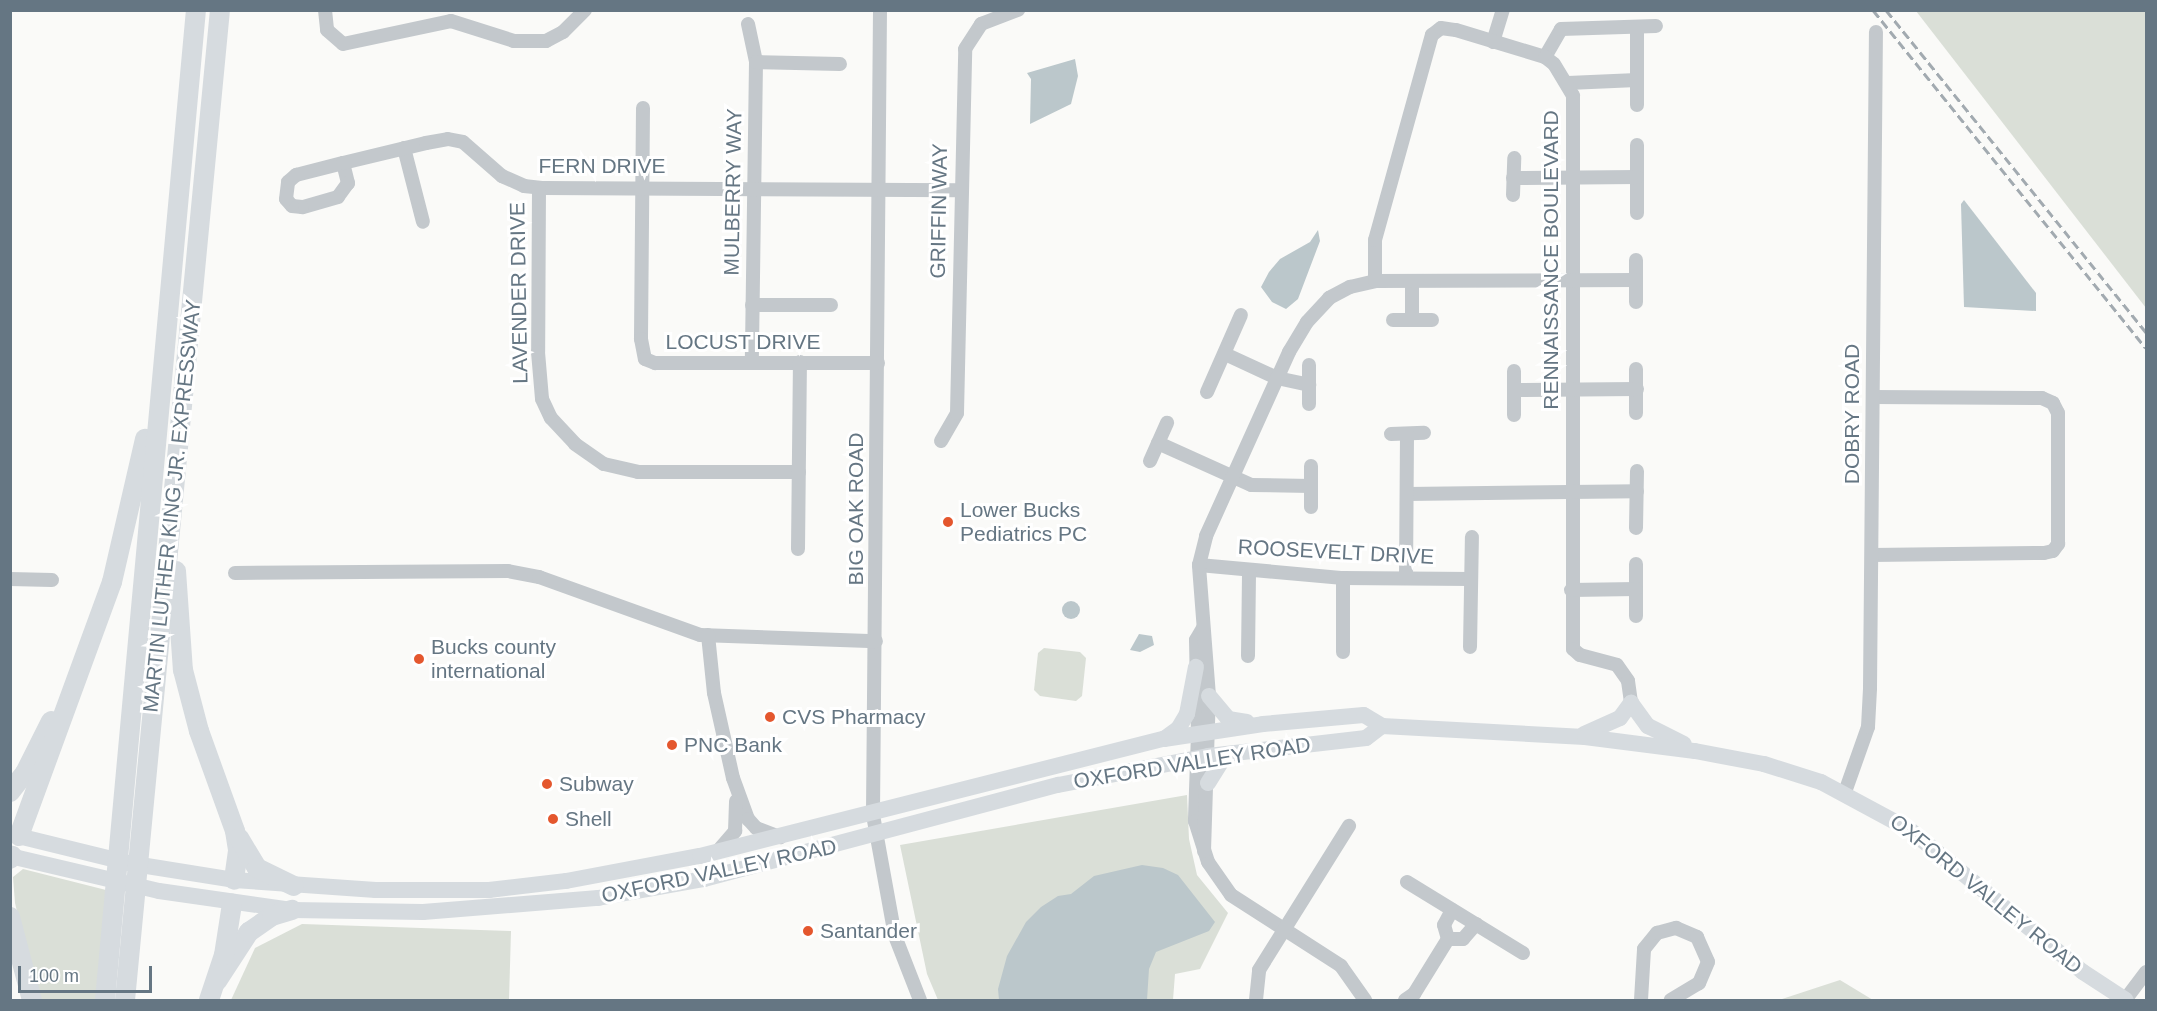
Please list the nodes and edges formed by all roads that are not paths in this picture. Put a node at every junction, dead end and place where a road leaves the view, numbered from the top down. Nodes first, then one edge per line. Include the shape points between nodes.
1 (196, 10) edge
2 (220, 10) edge
3 (325, 10) edge
4 (585, 10) edge
5 (880, 10) edge
6 (1018, 10) edge
7 (1503, 10) edge
8 (435, 16) edge
9 (748, 24) dead end
10 (1656, 26) dead end
11 (1637, 27) junction
12 (1876, 32) dead end
13 (1493, 42) junction
14 (1545, 57) junction
15 (756, 62) junction
16 (840, 64) dead end
17 (1637, 81) junction
18 (1568, 83) junction
19 (1637, 105) dead end
20 (643, 108) dead end
21 (1637, 145) dead end
22 (404, 148) junction
23 (1514, 158) dead end
24 (343, 163) junction
25 (1572, 177) junction
26 (1637, 177) junction
27 (1513, 178) junction
28 (643, 187) junction
29 (539, 188) junction
30 (753, 189) junction
31 (878, 189) junction
32 (960, 190) junction
33 (1513, 195) dead end
34 (1637, 213) dead end
35 (423, 222) dead end
36 (1636, 260) dead end
37 (1636, 280) junction
38 (1375, 281) junction
39 (1412, 281) junction
40 (1572, 281) junction
41 (1636, 302) dead end
42 (752, 305) junction
43 (831, 305) dead end
44 (1241, 315) dead end
45 (1393, 320) dead end
46 (1412, 320) junction
47 (1432, 320) dead end
48 (165, 342) junction
49 (1225, 354) junction
50 (752, 362) junction
51 (800, 362) junction
52 (878, 363) junction
53 (1309, 365) dead end
54 (1636, 369) dead end
55 (1514, 371) dead end
56 (1277, 378) junction
57 (1309, 385) junction
58 (1636, 389) junction
59 (1514, 390) junction
60 (1572, 390) junction
61 (1207, 392) dead end
62 (1873, 397) junction
63 (1309, 404) dead end
64 (1636, 413) dead end
65 (1514, 415) dead end
66 (1167, 423) dead end
67 (1424, 433) dead end
68 (1391, 434) dead end
69 (1407, 434) junction
70 (941, 441) dead end
71 (1158, 443) junction
72 (1150, 461) dead end
73 (1311, 466) dead end
74 (1636, 471) dead end
75 (799, 472) junction
76 (1233, 477) junction
77 (1311, 486) junction
78 (1636, 491) junction
79 (1571, 492) junction
80 (1407, 494) junction
81 (174, 495) junction
82 (1311, 507) dead end
83 (1636, 528) dead end
84 (1472, 537) dead end
85 (798, 549) dead end
86 (1872, 555) junction
87 (1636, 564) dead end
88 (1199, 565) junction
89 (1249, 570) junction
90 (235, 573) dead end
91 (1343, 578) junction
92 (1406, 578) junction
93 (10, 579) edge
94 (1471, 579) junction
95 (52, 580) dead end
96 (1636, 589) junction
97 (1570, 590) junction
98 (1636, 616) dead end
99 (1203, 628) junction
100 (708, 635) junction
101 (876, 641) junction
102 (90, 643) junction
103 (1470, 647) dead end
104 (1344, 652) dead end
105 (1248, 656) dead end
106 (1196, 667) junction
107 (1209, 696) junction
108 (1631, 703) junction
109 (1263, 724) junction
110 (1382, 726) junction
111 (1204, 733) junction
112 (1578, 736) junction
113 (1164, 739) junction
114 (1695, 750) junction
115 (1226, 754) junction
116 (1203, 757) junction
117 (733, 778) junction
118 (1208, 783) junction
119 (10, 792) edge
120 (1845, 792) junction
121 (873, 815) junction
122 (1349, 826) dead end
123 (235, 831) junction
124 (15, 835) edge
125 (878, 835) junction
126 (780, 837) junction
127 (1204, 851) junction
128 (717, 852) junction
129 (11, 857) edge
130 (234, 880) junction
131 (1407, 882) dead end
132 (294, 886) junction
133 (232, 904) junction
134 (292, 910) junction
135 (1452, 910) junction
136 (10, 917) edge
137 (1476, 924) junction
138 (1284, 929) junction
139 (1449, 939) junction
140 (1524, 953) dead end
141 (2146, 972) edge
142 (217, 981) junction
143 (32, 1000) edge
144 (105, 1000) edge
145 (125, 1000) edge
146 (209, 1000) edge
147 (920, 1000) edge
148 (1256, 1000) edge
149 (1365, 1000) edge
150 (1405, 1000) edge
151 (1641, 1000) edge
152 (1671, 1000) edge
153 (2126, 1000) edge

1 - 48 highway, MARTIN LUTHER KING JR. EXPRESSWAY
2 - 81 highway, MARTIN LUTHER KING JR. EXPRESSWAY
3 - 8 street via 327,30 343,44
4 - 8 street via 563,32 546,41 529,43
5 - 31 street, BIG OAK ROAD
6 - 32 street, GRIFFIN WAY via 981,24 965,49
7 - 13 street
9 - 15 street, MULBERRY WAY
10 - 11 street
11 - 14 street via 1561,28
11 - 17 street
12 - 62 street, DOBRY ROAD
13 - 14 street
13 - 38 street via 1441,28 1432,35 1375,240
14 - 18 street, RENNAISSANCE BOULEVARD
15 - 16 street
15 - 30 street, MULBERRY WAY
17 - 18 street
17 - 19 street
18 - 25 street, RENNAISSANCE BOULEVARD via 1573,96
20 - 28 street, LOCUST DRIVE
21 - 26 street
22 - 24 street, FERN DRIVE
22 - 29 street, FERN DRIVE via 448,139 463,142 502,176
22 - 35 street
23 - 27 street
24 - 24 street, FERN DRIVE via 296,175 288,182 286,199 292,206 302,207 338,197 348,183
25 - 26 street
25 - 27 street
25 - 40 street, RENNAISSANCE BOULEVARD
26 - 34 street
27 - 33 street
28 - 29 street, FERN DRIVE
28 - 30 street, FERN DRIVE
28 - 50 street, LOCUST DRIVE via 641,339 645,359 655,363
29 - 75 street, LAVENDER DRIVE via 538,352 542,399 551,418 574,444 604,464 638,472
30 - 31 street, FERN DRIVE
30 - 42 street, MULBERRY WAY
31 - 32 street, FERN DRIVE
31 - 52 street, BIG OAK ROAD
32 - 70 street, GRIFFIN WAY via 957,413
36 - 37 street
37 - 40 street
37 - 41 street
38 - 39 street
38 - 56 street via 1350,287 1329,298 1307,322
39 - 40 street
39 - 46 street
40 - 60 street, RENNAISSANCE BOULEVARD
42 - 43 street
42 - 50 street, MULBERRY WAY
44 - 49 street
45 - 46 street
46 - 47 street
48 - 102 highway via 124,543
48 - 144 highway, MARTIN LUTHER KING JR. EXPRESSWAY
49 - 56 street
49 - 61 street
50 - 51 street, LOCUST DRIVE
51 - 52 street, LOCUST DRIVE
51 - 75 street
52 - 101 street, BIG OAK ROAD
53 - 57 street
54 - 58 street
55 - 59 street
56 - 57 street
56 - 76 street
57 - 63 street
58 - 60 street
58 - 64 street
59 - 60 street
59 - 65 street
60 - 79 street, RENNAISSANCE BOULEVARD
62 - 86 street, DOBRY ROAD
62 - 86 street via 2042,398 2053,403 2058,413 2058,544 2053,551 2035,554
66 - 71 street
67 - 69 street
68 - 69 street
69 - 80 street
71 - 72 street
71 - 76 street
73 - 77 street
74 - 78 street
75 - 85 street
76 - 77 street via 1251,485
76 - 88 street via 1206,536
77 - 82 street
78 - 79 street
78 - 83 street
79 - 80 street
79 - 97 street, RENNAISSANCE BOULEVARD
80 - 92 street
81 - 123 highway via 176,606 183,670 199,731
81 - 145 highway, MARTIN LUTHER KING JR. EXPRESSWAY
84 - 94 street
86 - 120 street, DOBRY ROAD via 1868,727
87 - 96 street
88 - 89 street, ROOSEVELT DRIVE
88 - 99 street
89 - 91 street, ROOSEVELT DRIVE
89 - 105 street
90 - 100 street via 508,571
91 - 92 street, ROOSEVELT DRIVE
91 - 104 street
92 - 94 street, ROOSEVELT DRIVE
93 - 95 street
94 - 103 street
96 - 97 street
96 - 98 street
97 - 108 street, RENNAISSANCE BOULEVARD via 1573,649 1580,655 1617,665 1628,681
99 - 106 street via 1196,640
99 - 107 street
100 - 101 street
100 - 117 street via 714,693
101 - 121 street, BIG OAK ROAD
102 - 119 highway via 25,773
102 - 124 highway
106 - 111 street
106 - 113 main road via 1187,714 1178,729
107 - 109 main road via 1228,719
107 - 111 street
108 - 112 main road via 1609,725
108 - 114 main road via 1648,726
109 - 110 main road, OXFORD VALLEY ROAD via 1364,715
109 - 111 main road, OXFORD VALLEY ROAD
110 - 112 main road, OXFORD VALLEY ROAD
110 - 115 main road, OXFORD VALLEY ROAD via 1366,738
111 - 113 main road, OXFORD VALLEY ROAD
111 - 116 street
112 - 114 main road, OXFORD VALLEY ROAD
113 - 121 main road, OXFORD VALLEY ROAD
114 - 120 main road, OXFORD VALLEY ROAD via 1772,766
115 - 116 main road, OXFORD VALLEY ROAD
115 - 118 main road
116 - 118 street
116 - 125 main road, OXFORD VALLEY ROAD via 1058,784
116 - 127 street via 1195,821
117 - 126 street via 748,819 756,828
117 - 128 street via 737,826
118 - 127 street
120 - 153 main road, OXFORD VALLEY ROAD via 1910,830 2083,972
121 - 125 street, BIG OAK ROAD
121 - 126 main road, OXFORD VALLEY ROAD
122 - 138 street
123 - 130 highway via 238,851
123 - 132 highway via 257,868
124 - 129 main road
124 - 130 main road, OXFORD VALLEY ROAD via 161,870
125 - 134 main road, OXFORD VALLEY ROAD via 704,879 598,898 423,912
125 - 147 street, BIG OAK ROAD via 895,936
126 - 128 main road, OXFORD VALLEY ROAD
127 - 138 street via 1222,887
128 - 132 main road, OXFORD VALLEY ROAD via 566,881 489,890
129 - 133 main road, OXFORD VALLEY ROAD via 92,878
130 - 132 main road, OXFORD VALLEY ROAD
130 - 133 main road
131 - 135 street
133 - 134 main road, OXFORD VALLEY ROAD
133 - 142 highway
134 - 142 highway via 272,916 249,932
135 - 137 street
135 - 139 street via 1444,925
136 - 143 highway
137 - 139 street via 1463,939
137 - 140 street
138 - 148 street via 1259,970
138 - 149 street via 1341,966
139 - 150 street via 1414,994
141 - 153 street
142 - 146 highway
151 - 152 street via 1644,949 1657,933 1676,928 1697,937 1708,962 1700,983

